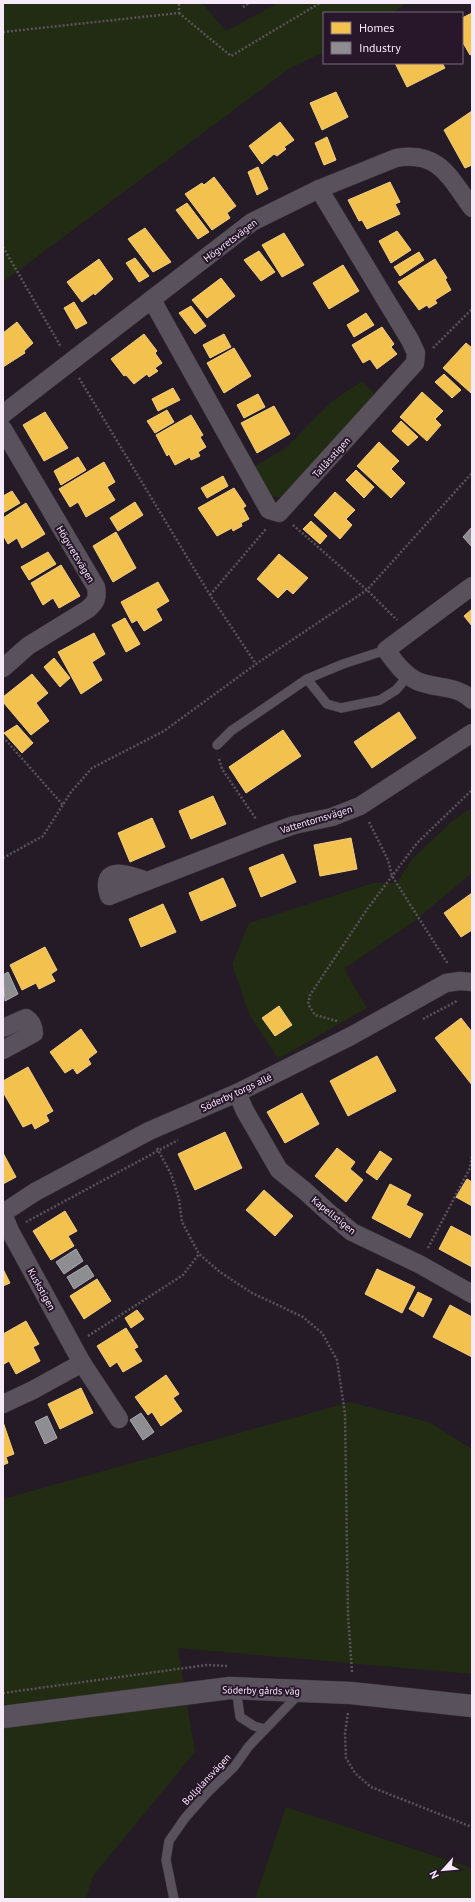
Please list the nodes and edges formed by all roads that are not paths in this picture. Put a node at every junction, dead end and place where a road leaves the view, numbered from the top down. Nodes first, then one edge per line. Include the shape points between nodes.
1 (319, 189) junction
2 (472, 208) edge
3 (152, 300) junction
4 (3, 414) edge
5 (3, 429) edge
6 (472, 586) edge
7 (386, 650) junction
8 (3, 668) edge
9 (408, 676) junction
10 (307, 679) junction
11 (472, 700) edge
12 (472, 733) edge
13 (217, 745) road end
14 (147, 881) dead end
15 (466, 982) edge
16 (3, 1028) edge
17 (3, 1050) edge
18 (237, 1093) junction
19 (3, 1213) edge
20 (472, 1294) edge
21 (82, 1363) junction
22 (3, 1404) edge
23 (119, 1419) dead end
24 (236, 1688) junction
25 (302, 1690) junction
26 (472, 1706) edge
27 (3, 1717) edge
28 (266, 1729) junction
29 (174, 1899) edge

1 - 2 street, Högvretsvägen via 396,158 420,157 431,160 445,170
1 - 3 street, Högvretsvägen via 252,222
1 - 3 street, Tallåsstigen via 410,340 416,353 415,363 279,513 269,510
3 - 4 street, Högvretsvägen
5 - 8 street, Högvretsvägen via 96,587 98,596 88,609 28,646
6 - 7 street
7 - 9 street
7 - 10 lane via 342,664
9 - 10 lane via 396,690 380,700 341,708 326,704
9 - 11 street via 418,681 460,691
10 - 13 lane via 231,731
12 - 14 street, Vattentornsvägen via 360,806 332,817 266,834
15 - 18 street, Söderby torgs allé via 446,983 351,1036
16 - 17 street via 26,1018 30,1020 34,1033
18 - 19 street, Söderby torgs allé via 149,1131 35,1192
18 - 20 street, Kapellstigen via 279,1170 352,1232 419,1264
19 - 21 street, Kuskstigen via 10,1231
21 - 22 street
21 - 23 street, Kuskstigen
24 - 25 main road, Söderby gårds väg
24 - 27 main road, Söderby gårds väg
24 - 28 lane via 240,1717 254,1726
25 - 26 main road, Söderby gårds väg
25 - 28 lane, Bollplansvägen
28 - 29 lane, Bollplansvägen via 185,1818 169,1841 166,1860

